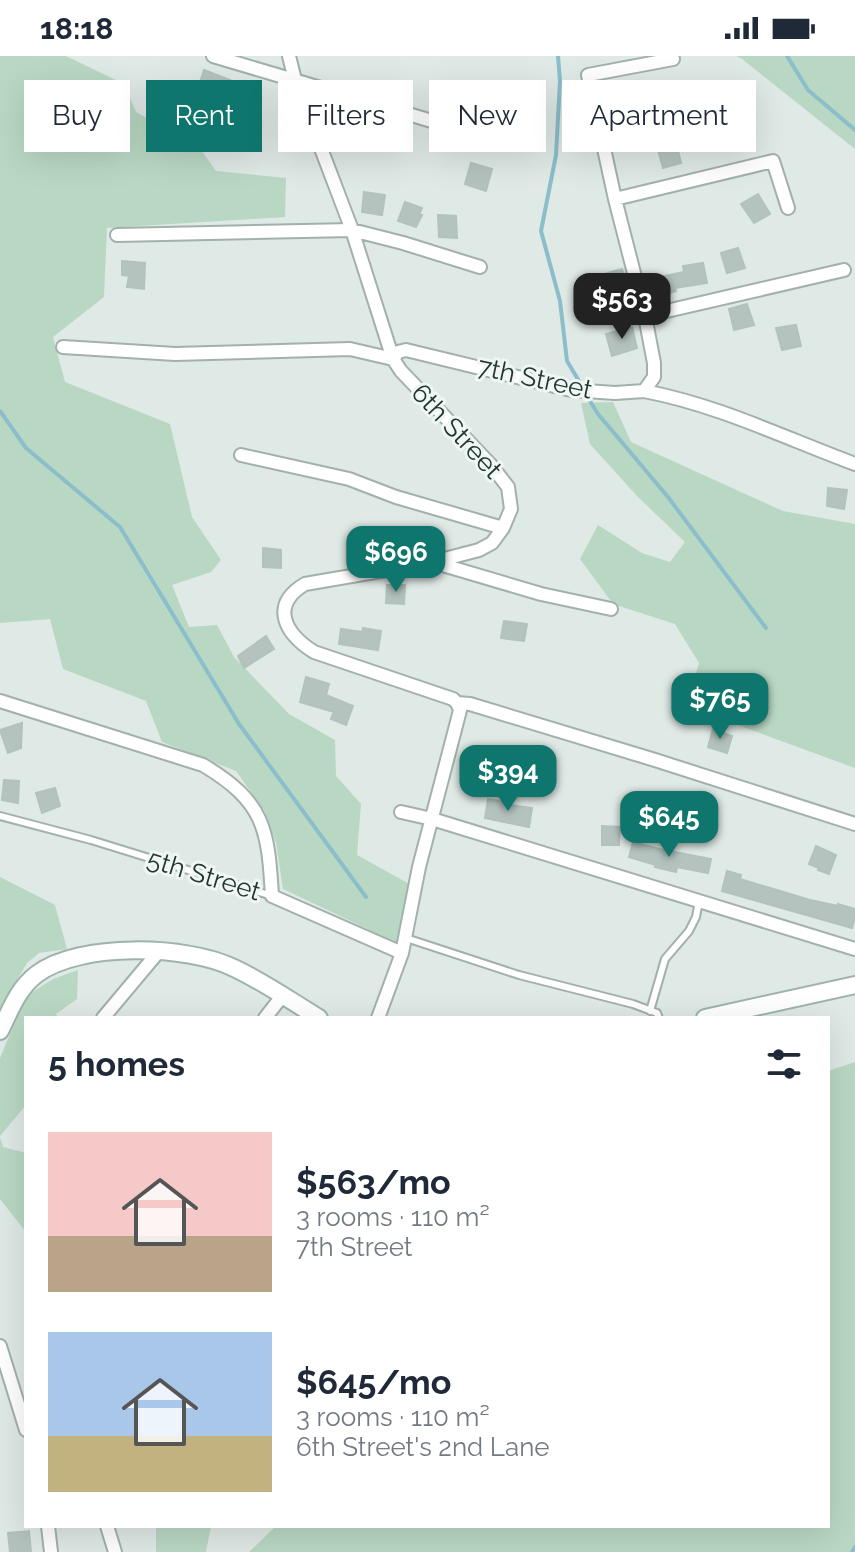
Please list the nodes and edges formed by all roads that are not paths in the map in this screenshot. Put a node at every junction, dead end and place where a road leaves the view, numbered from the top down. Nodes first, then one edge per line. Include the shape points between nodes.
1 (213, 56) edge
2 (289, 56) edge
3 (673, 59) dead end
4 (295, 80) joint
5 (322, 152) edge
6 (615, 199) junction
7 (788, 208) dead end
8 (352, 230) junction
9 (117, 235) dead end
10 (480, 267) dead end
11 (844, 270) dead end
12 (645, 316) junction
13 (63, 347) dead end
14 (393, 359) junction
15 (644, 391) junction
16 (241, 455) dead end
17 (855, 464) edge
18 (503, 528) junction
19 (433, 562) junction
20 (611, 609) dead end
21 (0, 701) edge
22 (457, 703) junction
23 (401, 812) dead end
24 (0, 816) edge
25 (432, 819) junction
26 (855, 824) edge
27 (272, 896) junction
28 (699, 901) junction
29 (406, 938) junction
30 (855, 949) edge
31 (160, 950) junction
32 (402, 953) junction
33 (855, 985) edge
34 (283, 995) junction
35 (650, 1011) junction
36 (105, 1016) edge
37 (267, 1016) edge
38 (316, 1016) edge
39 (379, 1016) edge
40 (658, 1016) edge
41 (724, 1016) edge
42 (0, 1031) edge
43 (0, 1346) edge
44 (24, 1424) edge
45 (48, 1528) edge
46 (105, 1528) edge
47 (51, 1552) edge
48 (115, 1552) edge

1 - 4 street
2 - 4 street, 6th Street
3 - 6 street via 588,75
5 - 8 street, 6th Street
6 - 7 street via 773,161
6 - 12 street
8 - 9 street
8 - 10 street
8 - 14 street, 6th Street
11 - 12 street
12 - 15 street via 654,377
13 - 14 street, 7th Street via 175,354 350,349
14 - 15 street, 7th Street via 406,350 571,390
14 - 18 street, 6th Street via 508,487 511,509
15 - 17 street, 7th Street via 746,420
16 - 18 street via 349,479
18 - 19 street via 479,550
19 - 20 street
19 - 22 street via 305,584 293,592 285,614 294,636 314,652
21 - 27 street via 203,765 228,780 262,822 270,850
22 - 25 street via 460,710
22 - 26 street
23 - 25 street
24 - 27 lane, 5th Street
25 - 28 street
25 - 29 street
27 - 32 street, 5th Street
28 - 30 street
28 - 35 lane via 689,931 665,959
29 - 32 street
29 - 35 lane
31 - 34 street via 232,967
31 - 36 street
31 - 42 street via 57,963 35,975 17,996
32 - 39 street
33 - 41 street
34 - 37 street
34 - 38 street
35 - 40 lane
43 - 44 street
45 - 47 street
46 - 48 street

